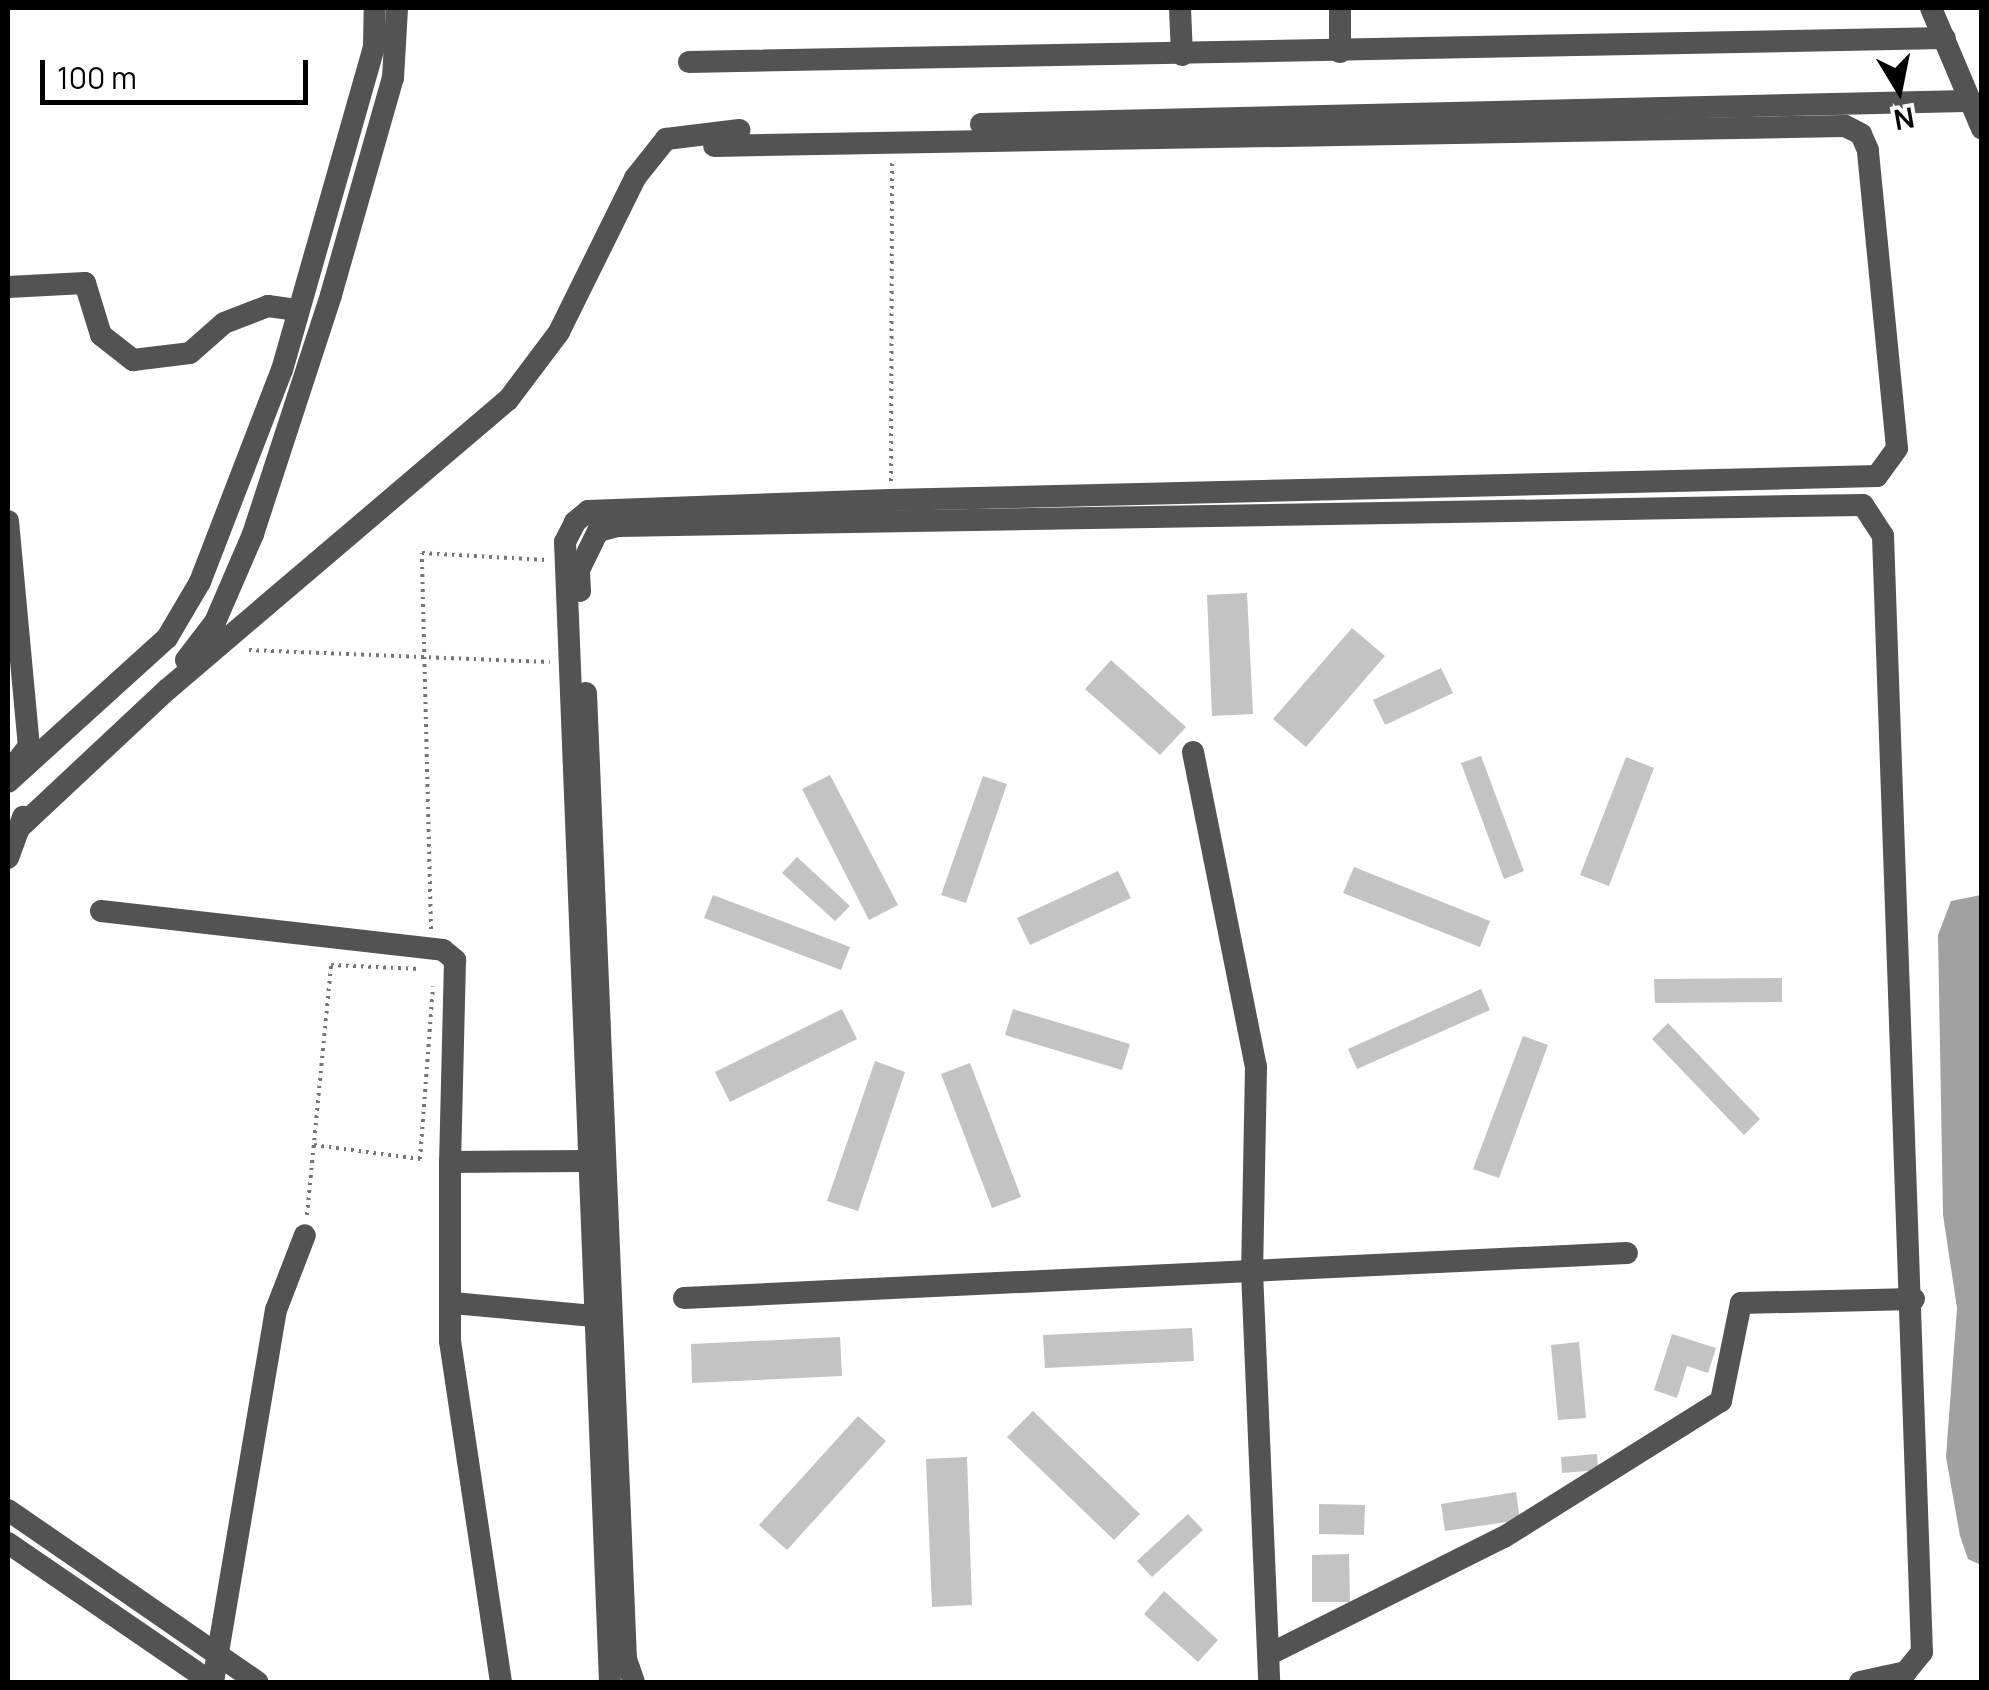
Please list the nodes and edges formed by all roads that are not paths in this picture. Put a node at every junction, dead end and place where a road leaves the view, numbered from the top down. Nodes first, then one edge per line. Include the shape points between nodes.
1 (375, 8) edge
2 (397, 8) edge
3 (1180, 8) edge
4 (1340, 8) edge
5 (1931, 8) edge
6 (1945, 38) junction
7 (1340, 52) junction
8 (1182, 55) junction
9 (689, 62) dead end
10 (1966, 101) junction
11 (1982, 129) edge
12 (714, 146) dead end
13 (8, 287) edge
14 (298, 310) junction
15 (8, 521) edge
16 (1194, 752) dead end
17 (8, 767) edge
18 (8, 782) edge
19 (16, 831) junction
20 (8, 858) edge
21 (101, 911) dead end
22 (587, 1161) junction
23 (450, 1162) junction
24 (305, 1235) road end
25 (1627, 1253) dead end
26 (1252, 1271) junction
27 (684, 1298) dead end
28 (1914, 1300) junction
29 (453, 1303) junction
30 (593, 1316) junction
31 (8, 1510) edge
32 (8, 1543) edge
33 (218, 1652) junction
34 (1270, 1654) junction
35 (212, 1682) edge
36 (257, 1682) edge
37 (501, 1682) edge
38 (610, 1682) edge
39 (634, 1682) edge
40 (1269, 1682) edge
41 (1860, 1682) edge

1 - 14 street via 374,47
2 - 19 street via 393,78 368,175 223,607 191,655 26,810
3 - 8 street
4 - 7 street
5 - 6 street
6 - 7 street
6 - 10 street
7 - 8 street
8 - 9 street
10 - 11 street
10 - 19 street via 678,132 635,178 559,332 508,400 168,690
12 - 22 street via 1845,126 1861,134 1868,150 1897,448 1877,476 588,511 565,542
13 - 14 street via 85,282 101,334 133,360 190,353 224,323 268,306
14 - 18 street via 234,508 167,638
15 - 17 street via 29,746
16 - 26 street via 1256,1067
19 - 20 street
21 - 23 street via 432,949 454,960
22 - 23 street
22 - 30 street
23 - 29 street via 446,1268
24 - 33 street via 276,1310
25 - 26 street
26 - 27 street
26 - 34 street
28 - 34 street via 1740,1303 1721,1400 1504,1537
28 - 39 street via 1883,536 1863,505 598,531 579,570 626,1659
28 - 41 street via 1922,1652 1906,1672
29 - 30 street
29 - 37 street via 450,1341
30 - 38 street
31 - 33 street
32 - 35 street
33 - 35 street
33 - 36 street
34 - 40 street

